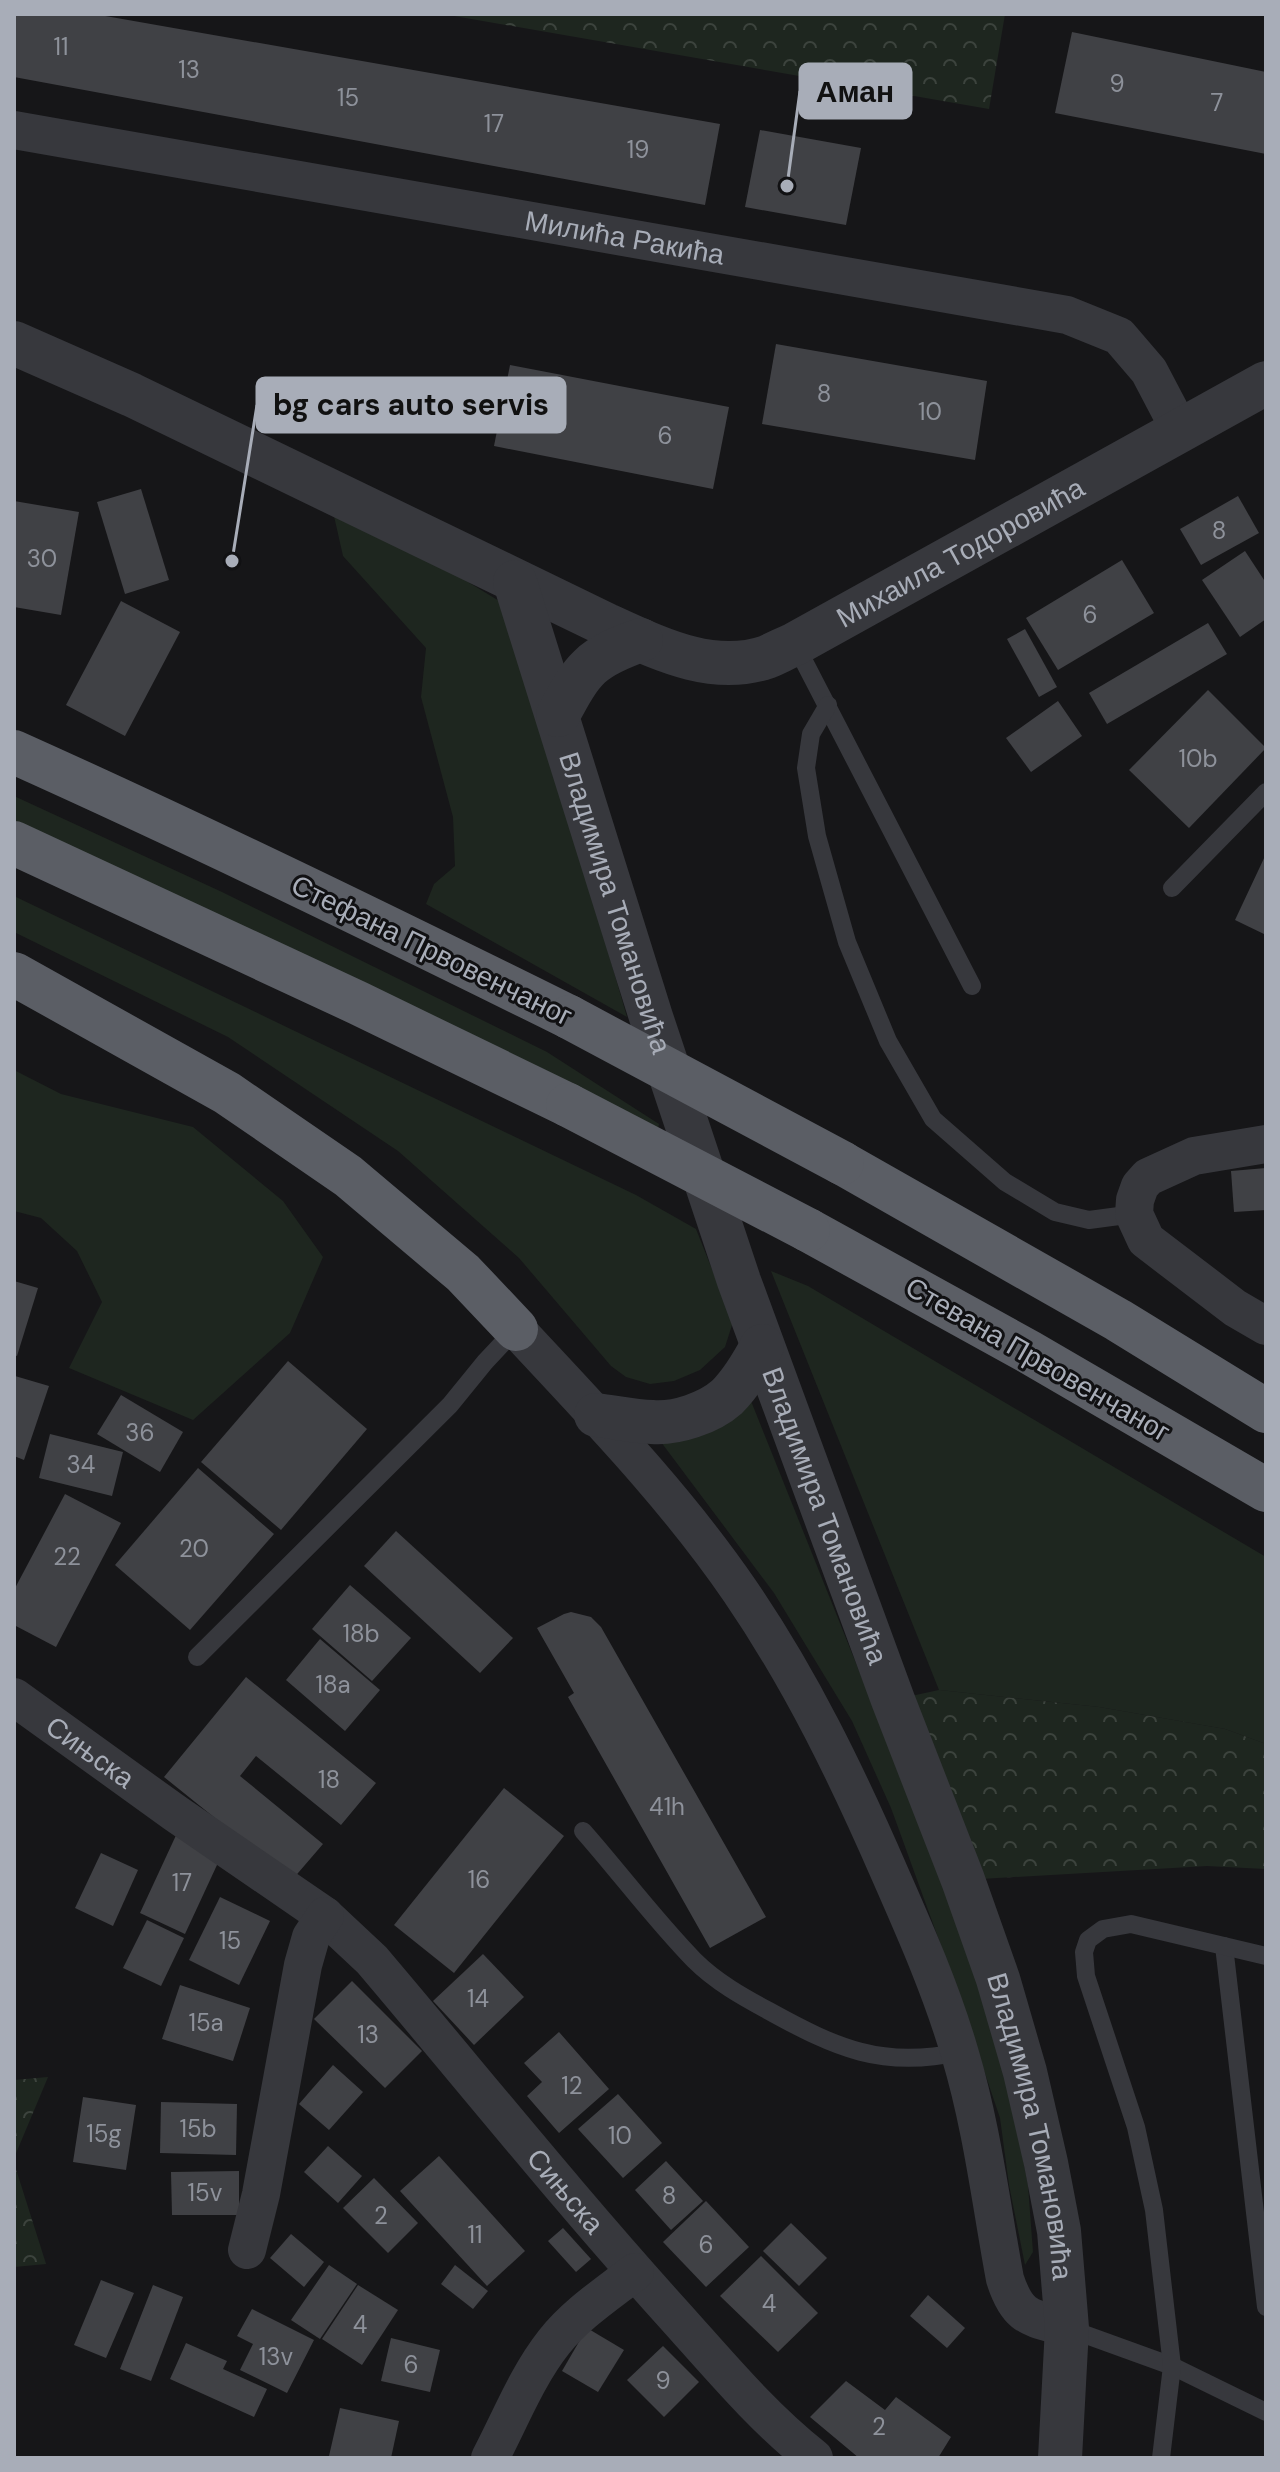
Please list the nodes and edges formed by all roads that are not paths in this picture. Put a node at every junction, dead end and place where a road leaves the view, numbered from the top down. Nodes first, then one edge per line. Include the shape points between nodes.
1 (14, 130) edge
2 (14, 343) edge
3 (1266, 383) edge
4 (1181, 432) junction
5 (515, 582) junction
6 (641, 640) junction
7 (795, 644) junction
8 (828, 705) junction
9 (558, 715) junction
10 (14, 752) edge
11 (1266, 792) edge
12 (14, 843) edge
13 (1172, 888) dead end
14 (14, 974) edge
15 (972, 986) dead end
16 (1266, 1144) edge
17 (1134, 1214) junction
18 (1266, 1326) edge
19 (516, 1329) junction
20 (762, 1346) junction
21 (1266, 1411) edge
22 (596, 1415) junction
23 (1266, 1490) edge
24 (197, 1657) dead end
25 (14, 1697) edge
26 (583, 1831) dead end
27 (325, 1916) junction
28 (1224, 1946) junction
29 (1266, 1956) edge
30 (960, 2052) junction
31 (247, 2250) dead end
32 (635, 2272) junction
33 (1266, 2307) edge
34 (1067, 2328) junction
35 (1172, 2366) junction
36 (1266, 2412) edge
37 (490, 2458) edge
38 (814, 2458) edge
39 (1060, 2458) edge
40 (1161, 2458) edge

1 - 4 street, Милића Ракића via 1067,315 1119,336 1149,371
2 - 5 street
3 - 4 street, Михаила Тодоровића
4 - 7 street, Михаила Тодоровића
5 - 6 street
5 - 9 street, Владимира Томановића
6 - 7 street, Михаила Тодоровића via 683,657 728,662 764,658
6 - 9 street via 588,666
7 - 8 lane
8 - 15 lane
8 - 17 lane via 811,734 806,768 817,836 853,956 888,1041 933,1119 1005,1182 1055,1212 1089,1220
9 - 20 street, Владимира Томановића via 680,1107
10 - 21 highway, Стефана Првовенчаног, bridge via 569,1017 842,1163
11 - 13 lane
12 - 23 highway, Стевана Првовенчаног, bridge via 568,1105 808,1230
14 - 19 highway via 227,1093 348,1176 463,1273
16 - 17 street via 1194,1156 1148,1177 1140,1186
17 - 18 street via 1146,1240
19 - 22 street
19 - 24 lane via 450,1405
20 - 22 street via 726,1397 702,1412 654,1423
20 - 34 street, Владимира Томановића via 998,1979 1046,2163 1059,2231
22 - 30 street via 657,1481 739,1589 796,1678 853,1790 926,1956
25 - 27 street, Сињска
26 - 30 lane via 695,1961 732,1991 817,2038 856,2053 904,2059
27 - 31 street via 311,1937 303,1965
27 - 32 street, Сињска via 372,1960
28 - 29 lane
28 - 33 lane
28 - 35 lane via 1131,1924 1103,1929 1088,1940 1084,1952 1086,1976 1136,2127 1154,2210
30 - 34 street via 1011,2299 1028,2317
32 - 37 street via 554,2342
32 - 38 street, Сињска via 746,2394
34 - 35 lane
34 - 39 street, Владимира Томановића
35 - 36 lane
35 - 40 lane

